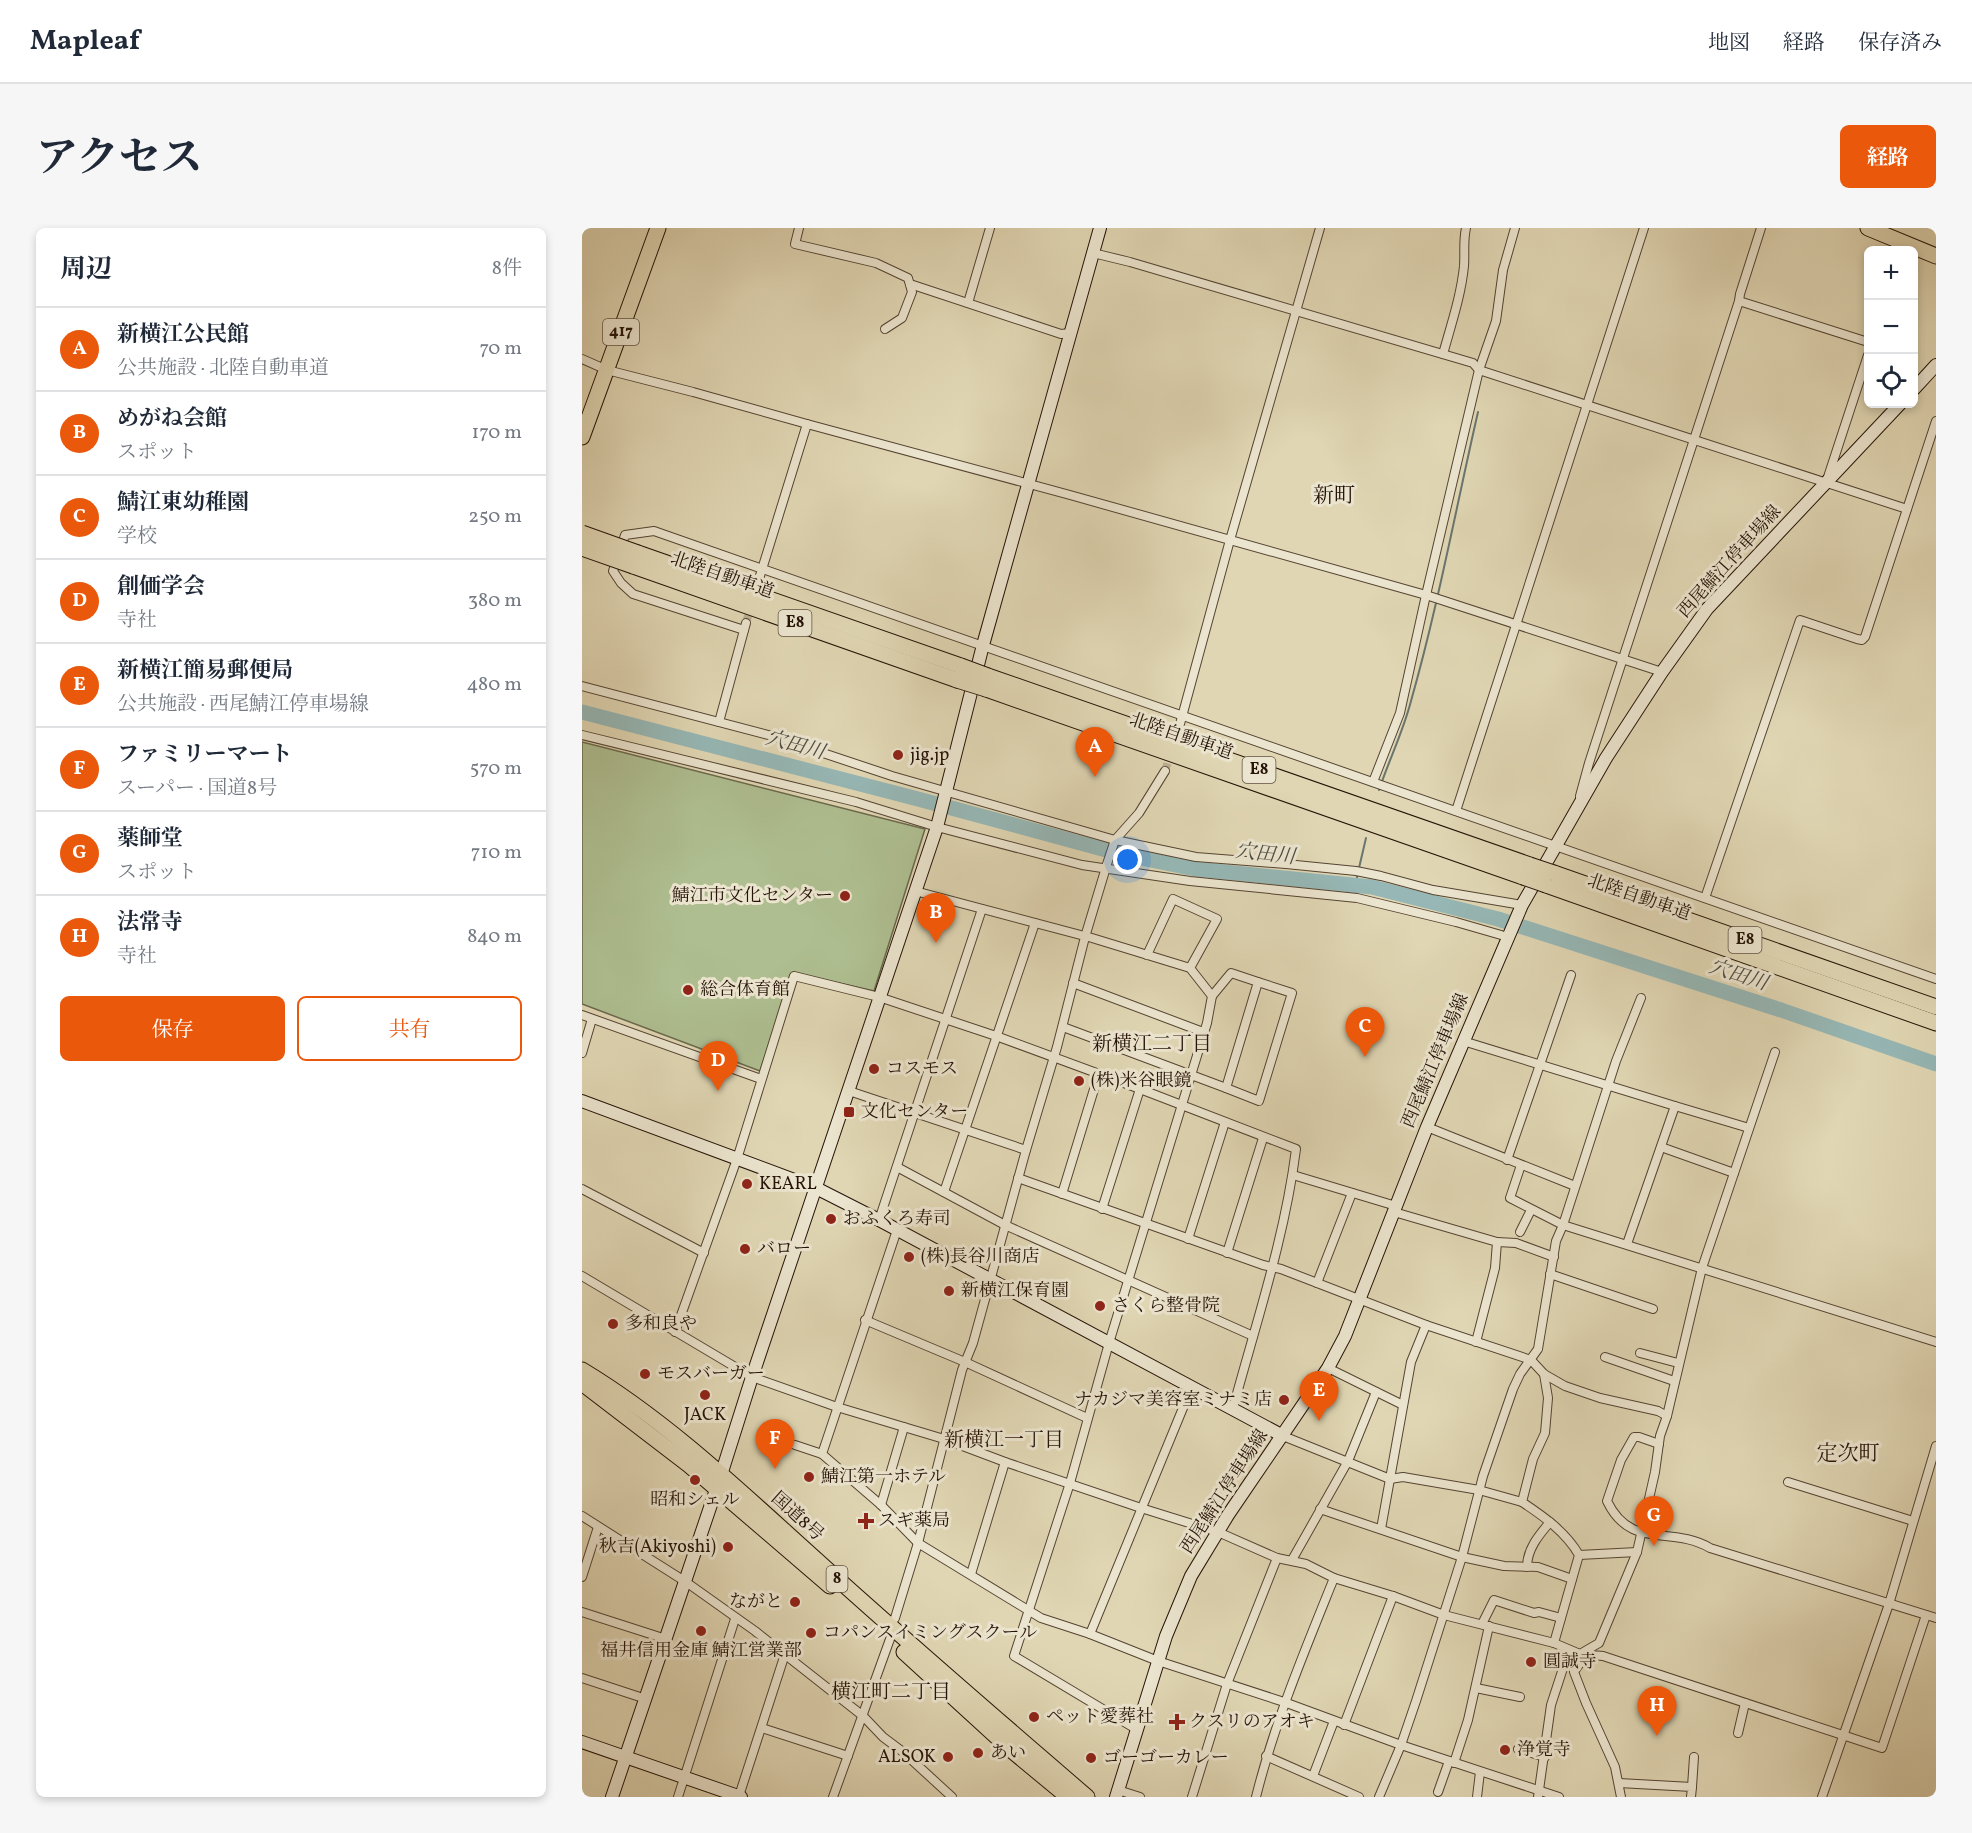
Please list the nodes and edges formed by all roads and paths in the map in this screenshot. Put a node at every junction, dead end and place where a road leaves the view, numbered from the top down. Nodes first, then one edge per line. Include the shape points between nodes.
1 (658, 228) edge
2 (799, 228) edge
3 (990, 228) edge
4 (1100, 228) edge
5 (1320, 228) edge
6 (1466, 228) edge
7 (1515, 228) edge
8 (1644, 228) edge
9 (1761, 228) edge
10 (1868, 228) edge
11 (1093, 253) junction
12 (1936, 256) edge
13 (910, 284) junction
14 (1739, 302) junction
15 (968, 303) junction
16 (1297, 312) junction
17 (885, 329) dead end
18 (1070, 333) junction
19 (1864, 340) edge
20 (1443, 354) junction
21 (582, 359) edge
22 (1936, 365) edge
23 (607, 370) junction
24 (1479, 370) junction
25 (1864, 370) edge
26 (1918, 385) edge
27 (1588, 406) junction
28 (1896, 408) edge
29 (1936, 422) edge
30 (807, 424) junction
31 (582, 437) edge
32 (1694, 440) junction
33 (1826, 483) junction
34 (1027, 484) junction
35 (1907, 509) junction
36 (582, 533) edge
37 (1230, 540) junction
38 (582, 548) edge
39 (635, 559) junction
40 (762, 568) junction
41 (759, 579) tunnel mouth
42 (1425, 595) junction
43 (1517, 625) junction
44 (983, 645) junction
45 (1622, 659) junction
46 (1662, 672) junction
47 (582, 686) edge
48 (1181, 719) junction
49 (719, 722) junction
50 (582, 735) edge
51 (1165, 771) tunnel mouth
52 (1373, 782) junction
53 (946, 791) junction
54 (1456, 811) junction
55 (1575, 815) junction
56 (937, 827) junction
57 (1115, 842) junction
58 (1556, 846) junction
59 (1106, 866) junction
60 (1550, 879) junction
61 (915, 891) junction
62 (1706, 898) junction
63 (982, 909) junction
64 (1520, 909) junction
65 (1035, 923) junction
66 (1509, 935) junction
67 (1085, 937) junction
68 (1147, 955) junction
69 (1190, 968) junction
70 (1571, 975) dead end
71 (1936, 980) edge
72 (1258, 982) junction
73 (1073, 983) junction
74 (1212, 996) junction
75 (879, 997) junction
76 (1641, 998) dead end
77 (1936, 1008) edge
78 (582, 1015) edge
79 (592, 1019) junction
80 (946, 1019) junction
81 (1936, 1023) edge
82 (1063, 1027) junction
83 (1203, 1032) junction
84 (996, 1036) junction
85 (1463, 1041) junction
86 (1775, 1052) dead end
87 (582, 1053) edge
88 (1054, 1057) junction
89 (1540, 1064) junction
90 (1099, 1073) junction
91 (1189, 1075) junction
92 (761, 1078) junction
93 (1610, 1085) junction
94 (1226, 1088) junction
95 (1140, 1089) junction
96 (849, 1091) junction
97 (582, 1101) edge
98 (1181, 1106) junction
99 (1675, 1106) junction
100 (914, 1113) junction
101 (1225, 1122) junction
102 (1427, 1127) junction
103 (1749, 1128) junction
104 (964, 1130) junction
105 (1263, 1138) junction
106 (1661, 1147) junction
107 (1026, 1150) junction
108 (737, 1160) junction
109 (1507, 1160) junction
110 (1521, 1165) junction
111 (897, 1167) junction
112 (1734, 1173) junction
113 (1293, 1175) junction
114 (1018, 1178) junction
115 (1575, 1186) junction
116 (816, 1188) junction
117 (582, 1189) edge
118 (944, 1192) junction
119 (1352, 1193) junction
120 (1062, 1194) junction
121 (1102, 1209) junction
122 (1395, 1209) junction
123 (1531, 1210) junction
124 (879, 1220) junction
125 (1005, 1225) junction
126 (1145, 1225) junction
127 (1563, 1225) junction
128 (897, 1230) junction
129 (1520, 1232) dead end
130 (1188, 1239) junction
131 (1497, 1242) junction
132 (1628, 1244) junction
133 (704, 1253) junction
134 (1227, 1253) junction
135 (1554, 1257) junction
136 (1272, 1268) junction
137 (1702, 1268) junction
138 (1550, 1274) junction
139 (582, 1276) edge
140 (990, 1280) junction
141 (1128, 1281) junction
142 (1317, 1282) junction
143 (1361, 1300) junction
144 (1653, 1310) dead end
145 (865, 1320) junction
146 (1426, 1325) junction
147 (675, 1332) junction
148 (1252, 1336) junction
149 (1476, 1342) junction
150 (1936, 1342) edge
151 (1109, 1343) junction
152 (1640, 1353) dead end
153 (1605, 1357) dead end
154 (1531, 1360) junction
155 (965, 1362) junction
156 (1678, 1363) junction
157 (1328, 1368) junction
158 (582, 1370) edge
159 (1544, 1374) junction
160 (752, 1377) junction
161 (1674, 1381) junction
162 (582, 1383) edge
163 (1192, 1386) junction
164 (1376, 1392) junction
165 (1403, 1405) junction
166 (837, 1407) junction
167 (1233, 1408) junction
168 (1667, 1416) junction
169 (1088, 1418) junction
170 (904, 1427) junction
171 (1283, 1436) junction
172 (944, 1439) junction
173 (1659, 1444) junction
174 (795, 1445) dead end
175 (1936, 1446) edge
176 (822, 1454) junction
177 (1348, 1461) junction
178 (1005, 1462) junction
179 (1390, 1479) junction
180 (719, 1482) junction
181 (1788, 1482) dead end
182 (1070, 1483) junction
183 (1479, 1490) junction
184 (1522, 1502) junction
185 (881, 1505) junction
186 (1141, 1508) junction
187 (1320, 1509) junction
188 (582, 1516) edge
189 (1913, 1521) junction
190 (1550, 1522) junction
191 (598, 1527) junction
192 (1381, 1529) junction
193 (1218, 1532) junction
194 (1642, 1533) junction
195 (918, 1543) junction
196 (1637, 1552) junction
197 (1579, 1555) junction
198 (1462, 1557) junction
199 (1277, 1558) junction
200 (1292, 1560) junction
201 (1527, 1567) junction
202 (971, 1574) junction
203 (582, 1577) edge
204 (1334, 1578) junction
205 (1572, 1579) junction
206 (686, 1582) junction
207 (1393, 1596) junction
208 (1889, 1604) junction
209 (1029, 1611) junction
210 (582, 1612) edge
211 (1444, 1615) junction
212 (1926, 1615) junction
213 (1561, 1618) junction
214 (1936, 1618) edge
215 (735, 1619) junction
216 (1486, 1625) junction
217 (890, 1632) junction
218 (1090, 1634) junction
219 (666, 1639) junction
220 (1554, 1643) junction
221 (1569, 1650) junction
222 (785, 1654) junction
223 (1580, 1654) junction
224 (1158, 1661) junction
225 (1574, 1672) junction
226 (582, 1678) edge
227 (1227, 1684) junction
228 (1476, 1688) junction
229 (1520, 1697) dead end
230 (646, 1699) junction
231 (1284, 1702) junction
232 (1745, 1703) junction
233 (863, 1716) junction
234 (1334, 1721) junction
235 (1344, 1725) junction
236 (762, 1728) junction
237 (1136, 1729) junction
238 (1738, 1733) dead end
239 (1843, 1736) junction
240 (582, 1742) edge
241 (1401, 1745) junction
242 (1518, 1749) dead end
243 (848, 1756) junction
244 (1266, 1756) junction
245 (1545, 1757) junction
246 (1694, 1757) dead end
247 (625, 1758) junction
248 (1451, 1762) junction
249 (1480, 1773) junction
250 (1313, 1776) junction
251 (684, 1778) junction
252 (1619, 1783) junction
253 (1692, 1787) junction
254 (1438, 1792) dead end
255 (1117, 1793) edge
256 (1539, 1794) edge
257 (612, 1797) edge
258 (678, 1797) edge
259 (740, 1797) edge
260 (833, 1797) edge
261 (952, 1797) edge
262 (1068, 1797) edge
263 (1087, 1797) edge
264 (1140, 1797) edge
265 (1191, 1797) edge
266 (1256, 1797) edge
267 (1359, 1797) edge
268 (1379, 1797) edge
269 (1477, 1797) edge
270 (1559, 1797) edge
271 (1621, 1797) edge
272 (1691, 1797) edge
273 (1822, 1797) edge

1 - 23 highway, 417
2 - 13 street via 795,244 876,262 908,278
3 - 15 street
4 - 11 street
5 - 16 street
6 - 20 street via 1464,265
7 - 24 street via 1503,270 1496,321
8 - 27 street
9 - 14 street
10 - 12 highway
11 - 16 street
11 - 18 street
13 - 15 street
13 - 17 street via 912,292 902,318
14 - 19 street
14 - 32 street
15 - 18 street via 1061,334
16 - 20 street
16 - 37 street
18 - 34 street
20 - 24 street via 1473,363
21 - 23 street
22 - 26 street
23 - 30 street
23 - 31 highway, 417
24 - 27 street
24 - 42 street
25 - 33 street
27 - 32 street
27 - 43 street
28 - 33 street, 西尾鯖江停車場線
29 - 35 street
30 - 34 street
30 - 40 street
32 - 33 street
32 - 45 street
33 - 35 street
33 - 46 street, 西尾鯖江停車場線 via 1707,609
34 - 37 street
34 - 44 street
35 - 62 street via 1865,637 1857,639 1800,620
36 - 39 highway, 北陸自動車道 / E8, bridge
37 - 42 street
37 - 48 street
38 - 39 highway, 北陸自動車道 / E8, bridge
39 - 60 highway, 北陸自動車道 / E8, bridge
40 - 41 street
40 - 44 street
40 - 49 street via 654,531 625,535 613,571 633,594 745,627
42 - 43 street
42 - 52 street via 1400,713
43 - 45 street
43 - 54 street
44 - 48 street
44 - 53 street
45 - 46 street
45 - 55 street
46 - 55 street, 西尾鯖江停車場線 via 1606,758
47 - 49 street
48 - 52 street
49 - 53 street
50 - 56 street via 856,802
51 - 57 street
52 - 54 street
53 - 56 street
53 - 57 street
54 - 58 street
55 - 58 street, 西尾鯖江停車場線
56 - 59 street via 1082,864
56 - 61 street
57 - 59 street
57 - 64 street via 1196,857 1356,871
58 - 62 street
58 - 64 street, 西尾鯖江停車場線
59 - 66 street via 1190,881 1357,898
59 - 67 street
60 - 77 highway, 北陸自動車道 / E8
60 - 81 highway, 北陸自動車道 / E8
61 - 63 street
61 - 75 street
62 - 71 street
63 - 65 street
63 - 80 street
64 - 66 street, 西尾鯖江停車場線
65 - 67 street
65 - 84 street
66 - 85 street, 西尾鯖江停車場線
67 - 68 street
67 - 73 street
68 - 69 street
68 - 69 street via 1173,899 1220,921
69 - 74 street
70 - 89 street
72 - 74 street via 1231,973
72 - 94 street
72 - 94 street via 1292,993 1289,1004 1259,1101
73 - 82 street
73 - 83 street
74 - 83 street
75 - 80 street
75 - 92 street via 794,976
75 - 96 street
76 - 93 street
78 - 79 street
79 - 87 street
79 - 92 street
80 - 84 street
80 - 100 street
82 - 88 street
82 - 91 street
83 - 91 street
84 - 88 street
84 - 104 street
85 - 89 street
85 - 102 street, 西尾鯖江停車場線
86 - 103 street
88 - 90 street
88 - 107 street
89 - 93 street
89 - 109 street
90 - 95 street
90 - 120 street
91 - 94 street
91 - 98 street
92 - 108 street
93 - 99 street
93 - 115 street
95 - 98 street
95 - 121 street
96 - 100 street
96 - 116 street
97 - 108 street
98 - 101 street
98 - 126 street
99 - 103 street
99 - 106 street
100 - 104 street
100 - 111 street
101 - 105 street
101 - 130 street
102 - 109 street
102 - 122 street, 西尾鯖江停車場線
103 - 112 street
104 - 107 street
104 - 118 street
105 - 113 street via 1296,1149
105 - 134 street
106 - 112 street
106 - 132 street
107 - 114 street
108 - 116 street
108 - 133 street
109 - 110 street
110 - 115 street
110 - 123 street via 1510,1198
111 - 118 street
111 - 124 street
112 - 137 street
113 - 119 street
113 - 136 street
114 - 120 street
114 - 125 street
115 - 127 street
116 - 124 street
116 - 160 street
117 - 133 street
118 - 125 street
119 - 122 street
119 - 142 street
120 - 121 street
121 - 126 street
122 - 131 street
122 - 143 street, 西尾鯖江停車場線
123 - 127 street
123 - 129 street
124 - 128 street
125 - 140 street
125 - 141 street
126 - 130 street
126 - 141 street
127 - 132 street
127 - 135 street
128 - 140 street
128 - 145 street
130 - 134 street
131 - 135 street via 1516,1243
131 - 149 street via 1495,1268
132 - 137 street
133 - 147 street
134 - 136 street
135 - 138 street
136 - 142 street
136 - 148 street
137 - 150 street
137 - 156 street
138 - 144 street
138 - 154 street via 1538,1349
139 - 147 street
140 - 151 street
140 - 155 street
141 - 148 street
141 - 151 street
142 - 143 street
143 - 146 street
143 - 157 street, 西尾鯖江停車場線
145 - 155 street
145 - 166 street
146 - 149 street
146 - 165 street via 1411,1362
147 - 160 street
148 - 167 street
149 - 154 street
151 - 163 street
151 - 169 street
152 - 156 street
153 - 161 street
154 - 159 street
154 - 183 street via 1513,1389
155 - 169 street
155 - 172 street
156 - 161 street
157 - 164 street
157 - 171 street, 西尾鯖江停車場線
158 - 180 highway, 国道8号 / 8 via 623,1394
159 - 168 street via 1600,1398
159 - 184 street via 1548,1398 1545,1433 1533,1459
160 - 166 street
160 - 180 street
161 - 168 street
162 - 180 highway, 国道8号 / 8
163 - 167 street
163 - 186 street
164 - 165 street
164 - 177 street
165 - 179 street
166 - 170 street
166 - 176 street
167 - 171 street
168 - 173 street
169 - 182 street
170 - 172 street
170 - 185 street
171 - 177 street
171 - 193 street, 西尾鯖江停車場線
172 - 178 street
172 - 195 street
173 - 194 street
173 - 194 street via 1634,1437 1621,1460 1607,1501 1617,1518
174 - 176 street
175 - 189 street
176 - 185 street
177 - 179 street
177 - 187 street
178 - 182 street
178 - 202 street
179 - 183 street via 1403,1477
179 - 192 street
180 - 206 street
180 - 217 highway, 国道8号 / 8
181 - 189 street
182 - 186 street
182 - 209 street
183 - 184 street
183 - 198 street
184 - 190 street
185 - 195 street
186 - 193 street
186 - 218 street
187 - 192 street
187 - 200 street
188 - 191 street
189 - 208 street
190 - 197 street
190 - 201 street via 1531,1548
191 - 203 street
191 - 206 street
192 - 198 street
193 - 199 street
193 - 224 street, 西尾鯖江停車場線 via 1191,1575
194 - 196 street
194 - 208 street via 1685,1539
195 - 202 street
195 - 217 street
196 - 197 street
196 - 223 street via 1599,1643
197 - 205 street
198 - 201 street
198 - 211 street
199 - 200 street
199 - 227 street
200 - 204 street
201 - 205 street
202 - 209 street
204 - 207 street
204 - 231 street
205 - 213 street
206 - 215 street
206 - 219 street
207 - 211 street
207 - 235 street
208 - 212 street
208 - 239 street
209 - 218 street
209 - 237 street via 1014,1656
210 - 219 street
211 - 216 street
211 - 241 street
212 - 214 street
212 - 239 street via 1882,1748
213 - 216 street via 1494,1600
213 - 220 street
215 - 222 street
215 - 251 street
216 - 220 street
216 - 228 street
217 - 233 street
217 - 262 highway, 国道8号 / 8 via 1010,1749
217 - 263 highway, 国道8号 / 8
218 - 224 street
219 - 230 street
220 - 221 street
221 - 223 street
221 - 245 street via 1551,1705
222 - 233 street
222 - 236 street
223 - 225 street
224 - 227 street
224 - 237 street, 西尾鯖江停車場線
225 - 232 street via 1583,1659 1603,1656
225 - 252 street via 1616,1767
226 - 230 street
227 - 231 street
227 - 265 street
228 - 229 street
228 - 248 street
230 - 247 street
231 - 234 street
231 - 244 street
232 - 238 street
232 - 239 street
233 - 243 street
233 - 261 street
234 - 235 street
234 - 250 street
235 - 241 street
236 - 243 street
236 - 259 street
237 - 255 street, 西尾鯖江停車場線
239 - 273 street
240 - 247 street
241 - 248 street
241 - 268 street
242 - 245 street
243 - 260 street
244 - 250 street
244 - 266 street
245 - 256 street
246 - 253 street
247 - 251 street
247 - 257 street
248 - 249 street
248 - 254 street
249 - 256 street
249 - 269 street
250 - 267 street
251 - 258 street
251 - 259 street
252 - 253 street
252 - 271 street
253 - 272 street
255 - 264 street
256 - 270 street

